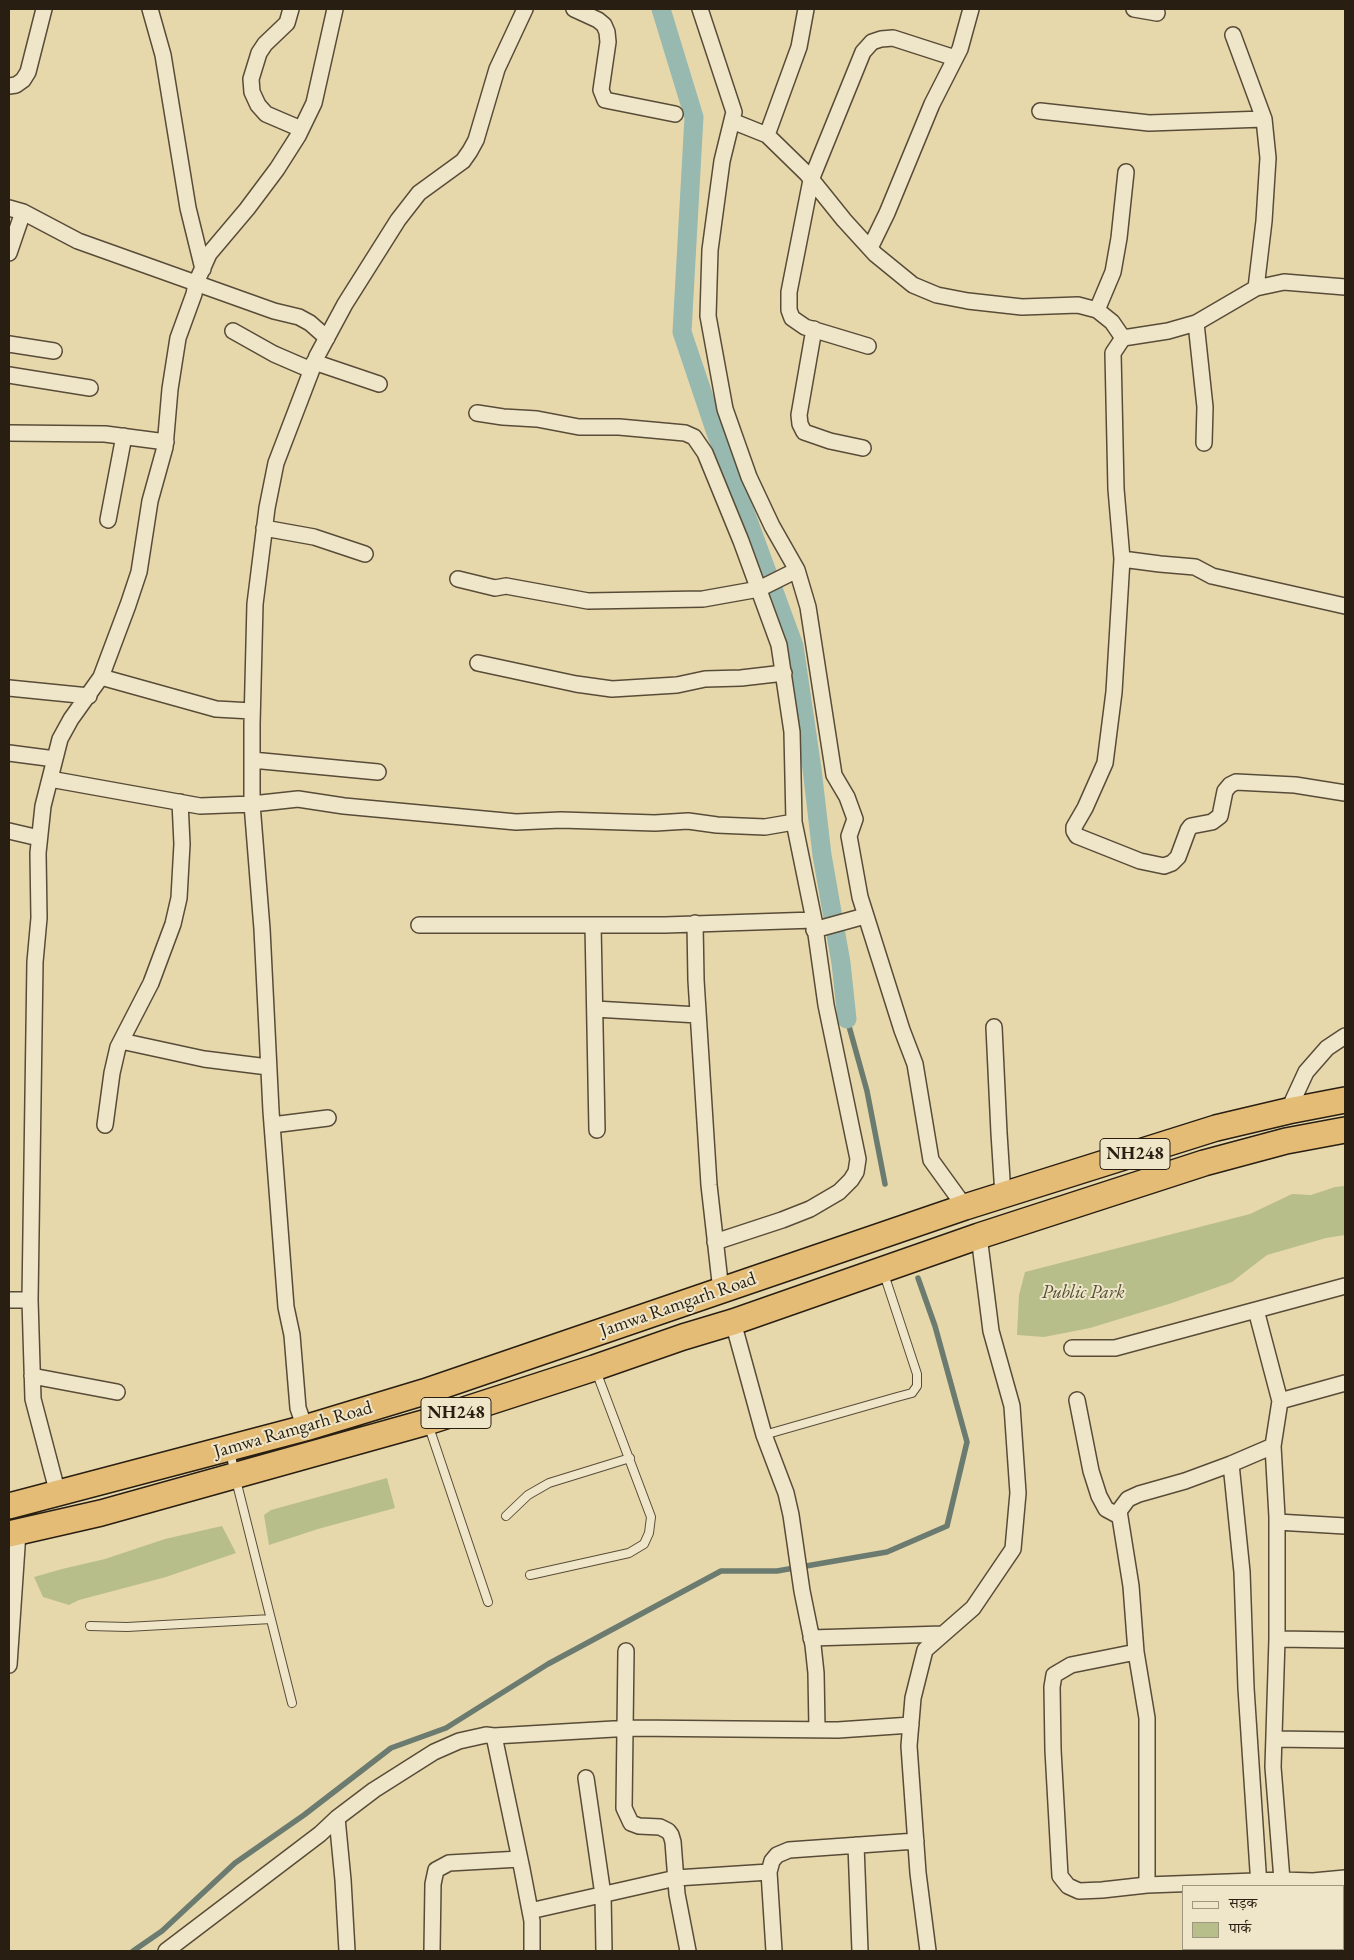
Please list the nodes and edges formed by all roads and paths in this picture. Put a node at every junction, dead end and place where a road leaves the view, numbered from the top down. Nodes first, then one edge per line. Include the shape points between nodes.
1 (44, 9) edge
2 (150, 9) edge
3 (291, 9) edge
4 (334, 9) edge
5 (525, 9) edge
6 (574, 9) edge
7 (700, 9) edge
8 (806, 9) edge
9 (971, 9) edge
10 (1134, 9) edge
11 (1157, 13) dead end
12 (1233, 35) dead end
13 (955, 58) junction
14 (9, 86) edge
15 (1040, 111) dead end
16 (675, 114) dead end
17 (1264, 119) junction
18 (732, 121) junction
19 (301, 129) junction
20 (768, 134) junction
21 (1126, 172) dead end
22 (811, 180) junction
23 (16, 210) edge
24 (870, 248) junction
25 (9, 254) edge
26 (203, 269) junction
27 (196, 283) junction
28 (1345, 287) edge
29 (1256, 288) junction
30 (1097, 310) junction
31 (1196, 323) junction
32 (814, 330) junction
33 (233, 331) dead end
34 (326, 338) junction
35 (1123, 338) junction
36 (9, 344) edge
37 (868, 346) dead end
38 (54, 351) dead end
39 (313, 366) junction
40 (9, 376) edge
41 (380, 384) dead end
42 (90, 388) dead end
43 (477, 413) dead end
44 (9, 432) edge
45 (124, 436) junction
46 (166, 442) junction
47 (1204, 443) dead end
48 (863, 448) dead end
49 (108, 520) dead end
50 (264, 528) junction
51 (365, 554) dead end
52 (1122, 558) junction
53 (794, 573) junction
54 (458, 579) dead end
55 (763, 588) junction
56 (1345, 606) edge
57 (478, 663) dead end
58 (784, 673) junction
59 (100, 677) junction
60 (9, 688) edge
61 (89, 696) junction
62 (252, 711) junction
63 (9, 752) edge
64 (55, 760) junction
65 (252, 760) junction
66 (378, 772) dead end
67 (50, 779) junction
68 (1345, 793) edge
69 (180, 802) junction
70 (252, 804) junction
71 (794, 822) junction
72 (9, 831) edge
73 (39, 838) junction
74 (865, 916) junction
75 (695, 924) junction
76 (593, 925) junction
77 (419, 926) dead end
78 (816, 926) junction
79 (595, 1008) junction
80 (698, 1014) junction
81 (994, 1027) dead end
82 (1345, 1036) edge
83 (121, 1041) junction
84 (268, 1067) junction
85 (1345, 1100) edge
86 (1288, 1111) junction
87 (328, 1118) dead end
88 (105, 1125) dead end
89 (272, 1125) junction
90 (597, 1130) dead end
91 (1345, 1130) edge
92 (1003, 1195) junction
93 (965, 1207) junction
94 (979, 1236) junction
95 (715, 1242) junction
96 (889, 1267) junction
97 (1345, 1286) edge
98 (721, 1291) junction
99 (9, 1300) edge
100 (30, 1300) junction
101 (1256, 1310) junction
102 (733, 1322) junction
103 (1072, 1348) dead end
104 (594, 1368) junction
105 (32, 1376) junction
106 (1345, 1383) edge
107 (117, 1392) dead end
108 (1077, 1400) dead end
109 (1280, 1401) junction
110 (427, 1422) junction
111 (304, 1428) junction
112 (764, 1435) junction
113 (1273, 1446) junction
114 (230, 1448) junction
115 (630, 1458) junction
116 (1231, 1464) junction
117 (235, 1476) junction
118 (58, 1494) junction
119 (9, 1506) edge
120 (506, 1516) dead end
121 (1119, 1516) junction
122 (1277, 1522) junction
123 (1345, 1526) edge
124 (14, 1533) edge
125 (530, 1574) dead end
126 (488, 1602) dead end
127 (271, 1619) junction
128 (90, 1626) dead end
129 (943, 1634) junction
130 (812, 1638) junction
131 (1277, 1639) junction
132 (1345, 1640) edge
133 (626, 1651) dead end
134 (1136, 1652) junction
135 (9, 1665) edge
136 (292, 1703) dead end
137 (911, 1725) junction
138 (624, 1729) junction
139 (817, 1729) junction
140 (494, 1736) junction
141 (1274, 1739) junction
142 (1345, 1740) edge
143 (586, 1778) dead end
144 (336, 1818) junction
145 (916, 1841) junction
146 (856, 1845) junction
147 (520, 1859) junction
148 (769, 1872) junction
149 (676, 1878) junction
150 (1345, 1878) edge
151 (1287, 1882) edge
152 (1259, 1884) edge
153 (1147, 1885) junction
154 (602, 1895) junction
155 (530, 1911) junction
156 (166, 1951) edge
157 (347, 1951) edge
158 (432, 1951) edge
159 (532, 1951) edge
160 (604, 1951) edge
161 (688, 1951) edge
162 (774, 1951) edge
163 (860, 1951) edge
164 (928, 1951) edge

1 - 14 street via 28,72 23,80
2 - 26 street via 164,54 188,208
3 - 19 street via 287,23 258,54 251,79 252,92 266,114
4 - 19 street via 314,104
5 - 34 street via 497,69 470,151 463,161 419,193 398,220
6 - 16 street via 598,20 607,32 601,90 605,100
7 - 18 street via 734,112
8 - 20 street via 799,47
9 - 13 street
10 - 11 street
12 - 17 street
13 - 22 street via 893,38 872,42 864,52
13 - 24 street
15 - 17 street via 1149,122
17 - 29 street via 1268,158
18 - 20 street
18 - 53 street via 722,161 710,250 708,316 725,409 749,477
19 - 26 street via 248,209 209,254
20 - 22 street
21 - 30 street via 1112,272
22 - 24 street
22 - 32 street via 788,310 792,318
23 - 25 street
23 - 27 street via 78,242
24 - 30 street via 913,285 937,295 1022,307 1078,305
26 - 27 street
27 - 34 street via 299,317
27 - 46 street via 178,338
28 - 29 street via 1284,282
29 - 31 street
30 - 35 street via 1112,322
31 - 35 street
31 - 47 street via 1206,407
32 - 37 street
32 - 48 street via 800,424 804,432
33 - 39 street via 274,354
34 - 39 street
35 - 52 street via 1113,353 1116,489
36 - 38 street
39 - 41 street
39 - 50 street via 276,463
40 - 42 street
43 - 55 street via 579,427 685,433 694,438 705,453
44 - 45 street
45 - 46 street
45 - 49 street
46 - 59 street via 150,501 139,572
50 - 51 street via 314,537
50 - 62 street via 255,604
52 - 56 street via 1195,567 1212,576
52 - 68 street via 1114,692 1105,763 1074,827 1077,836 1140,861 1164,866 1178,857 1191,826 1217,820 1226,791 1236,782 1295,785
53 - 55 street
53 - 74 street via 808,607 834,775 855,819 849,836
54 - 55 street via 495,588 506,586 588,601 702,599
55 - 58 street
57 - 58 street via 612,689
58 - 71 street via 792,732
59 - 61 street
59 - 62 street via 216,709
60 - 61 street
61 - 64 street via 60,739
62 - 65 street
63 - 64 street
64 - 67 street
65 - 66 street
65 - 70 street
67 - 69 street
67 - 73 street
69 - 70 street via 200,806
69 - 83 street via 181,870 175,915 151,983
70 - 71 street via 298,799 516,822 688,821 765,826
70 - 84 street
71 - 78 street
72 - 73 street
73 - 100 street
74 - 78 street
74 - 93 street via 915,1064 931,1160
75 - 76 street
75 - 78 street
75 - 80 street
76 - 77 street
76 - 79 street
78 - 95 street via 826,1005 858,1159 856,1172 838,1192 810,1209
79 - 80 street
79 - 90 street
80 - 95 street
81 - 92 street
82 - 86 street via 1327,1048 1306,1072
83 - 84 street via 204,1059
83 - 88 street via 112,1073
84 - 89 street
85 - 86 highway, Jamwa Ramgarh Road / NH248
86 - 92 highway, Jamwa Ramgarh Road / NH248 via 1216,1128
87 - 89 street
89 - 111 street via 286,1307 292,1335 298,1408
91 - 94 highway, Jamwa Ramgarh Road / NH248 via 1286,1141 1204,1163
92 - 93 highway, Jamwa Ramgarh Road / NH248
93 - 98 highway, Jamwa Ramgarh Road / NH248
94 - 96 highway, Jamwa Ramgarh Road / NH248
94 - 129 street via 991,1331 1012,1406 1018,1493 1013,1549 973,1608
95 - 98 street
96 - 102 highway, Jamwa Ramgarh Road / NH248
96 - 112 lane via 918,1386 912,1393 897,1398
97 - 101 street
98 - 111 highway, Jamwa Ramgarh Road / NH248 via 424,1392
99 - 100 street
100 - 105 street
101 - 103 street via 1115,1348
101 - 109 street
102 - 104 highway, Jamwa Ramgarh Road / NH248
102 - 112 street
104 - 110 highway, Jamwa Ramgarh Road / NH248
104 - 115 lane
105 - 107 street
105 - 118 street via 33,1399
106 - 109 street
108 - 121 street via 1098,1496 1106,1509
109 - 113 street
110 - 117 highway, Jamwa Ramgarh Road / NH248
110 - 126 lane
111 - 114 highway, Jamwa Ramgarh Road / NH248
112 - 130 street via 786,1493
113 - 116 street
113 - 122 street
114 - 117 lane
114 - 118 highway, Jamwa Ramgarh Road / NH248
115 - 120 lane via 549,1482 528,1494
115 - 125 lane via 651,1517 650,1534 644,1544 629,1553
116 - 121 street via 1128,1499
116 - 152 street via 1242,1572
117 - 124 highway, Jamwa Ramgarh Road / NH248
117 - 127 lane
118 - 119 highway, Jamwa Ramgarh Road / NH248
121 - 134 street via 1131,1586
122 - 123 street
122 - 131 street
124 - 135 street
127 - 128 lane
127 - 136 lane
129 - 130 street
129 - 137 street via 925,1650 913,1698
130 - 139 street
131 - 132 street
131 - 141 street
133 - 138 street
134 - 153 street via 1147,1718
134 - 153 street via 1071,1665 1054,1675 1053,1750 1060,1876 1068,1886 1079,1891
137 - 139 street
137 - 145 street via 909,1746
138 - 139 street
138 - 140 street
138 - 149 street via 624,1808 631,1823 668,1831 674,1842
140 - 144 street via 472,1738 434,1752
140 - 147 street
141 - 142 street
141 - 151 street via 1273,1767
143 - 154 street
144 - 156 street via 320,1834
144 - 157 street via 344,1880
145 - 146 street
145 - 164 street
146 - 148 street via 788,1850 772,1860
146 - 163 street
147 - 155 street
147 - 158 street via 449,1863 436,1870
148 - 149 street
148 - 162 street
149 - 154 street
149 - 161 street
150 - 151 street
151 - 152 street
152 - 153 street
154 - 155 street
154 - 160 street
155 - 159 street

